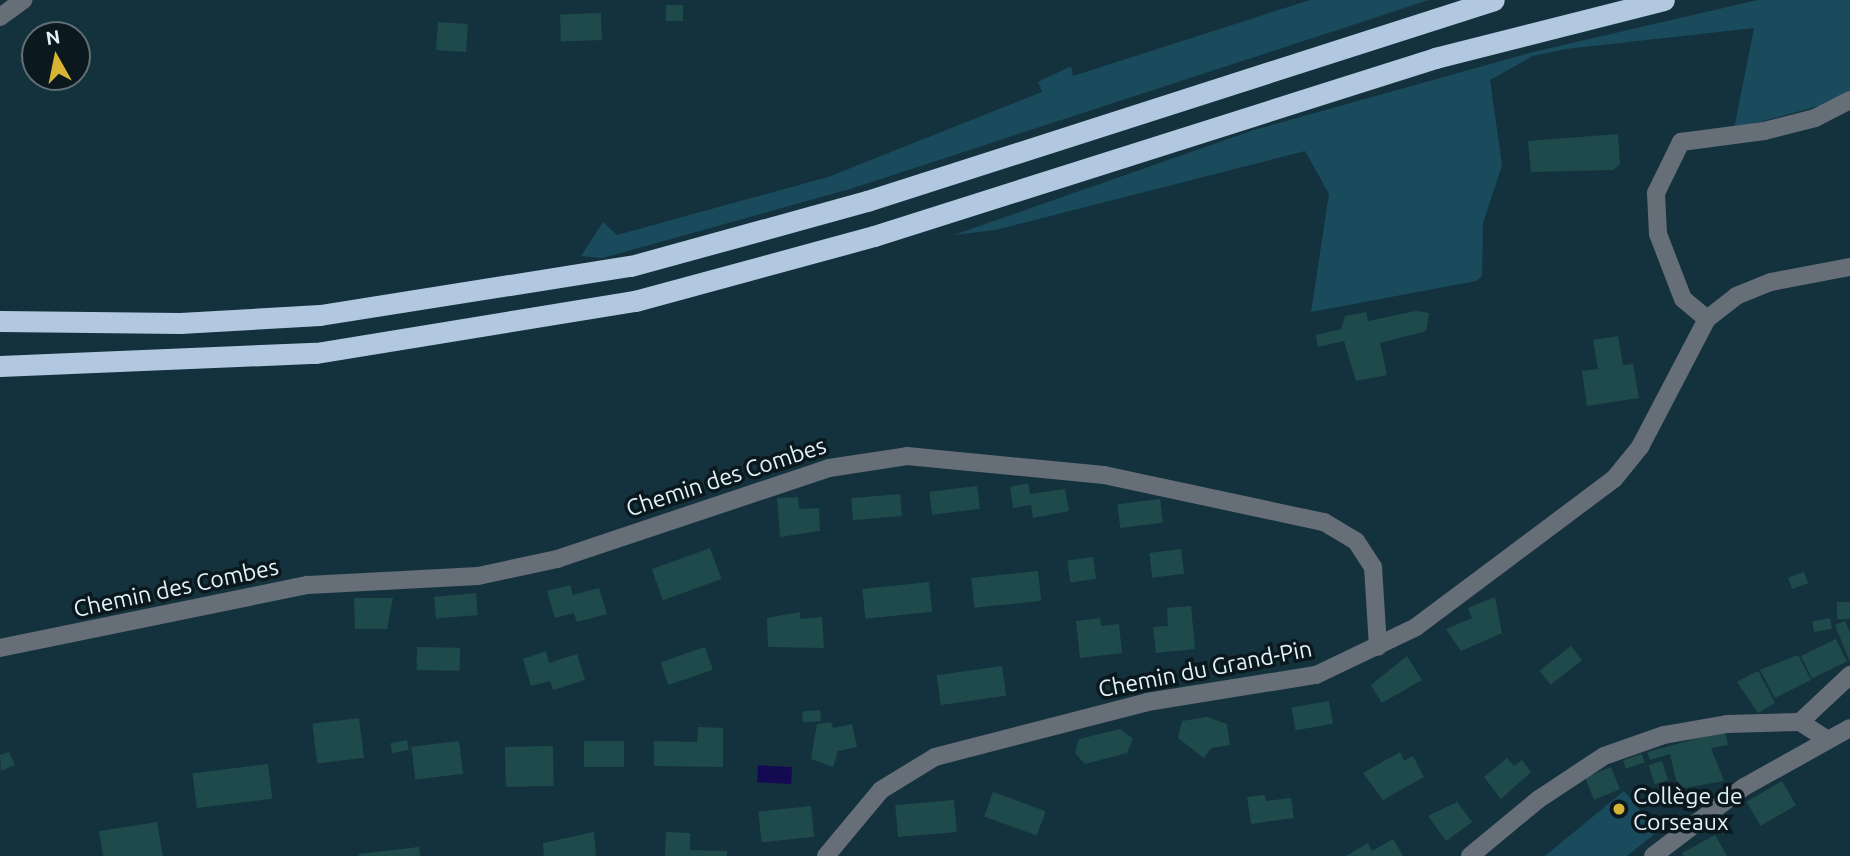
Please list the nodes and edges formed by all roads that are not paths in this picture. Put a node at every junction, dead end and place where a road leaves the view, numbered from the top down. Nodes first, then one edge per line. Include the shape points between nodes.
1 (23, 0) edge
2 (1494, 0) edge
3 (1664, 0) edge
4 (0, 17) edge
5 (1850, 100) edge
6 (1850, 267) edge
7 (1707, 319) junction
8 (0, 321) edge
9 (0, 366) edge
10 (1378, 647) junction
11 (0, 648) edge
12 (1850, 675) edge
13 (1800, 722) junction
14 (1850, 728) edge
15 (1826, 739) junction
16 (826, 856) edge
17 (1470, 856) edge
18 (1653, 856) edge

1 - 4 street
2 - 8 highway via 788,225 619,269 432,302 274,318 78,324
3 - 9 highway via 1354,82 784,262 622,304 436,338 271,358
5 - 7 street via 1790,125 1681,142 1656,193 1658,234 1683,299
6 - 7 street via 1771,282 1736,296
7 - 10 street, Chemin du Grand-Pin via 1640,447 1619,472 1473,586
10 - 11 street, Chemin des Combes via 1373,567 1356,541 1324,522 1084,472 907,456 829,468 544,562 478,576 308,585
10 - 16 street, Chemin du Grand-Pin via 1316,675 1147,702 935,757 881,790
12 - 13 street
13 - 15 street
13 - 17 street via 1727,724 1664,735 1604,756 1539,799
14 - 15 street
15 - 18 street via 1744,787

